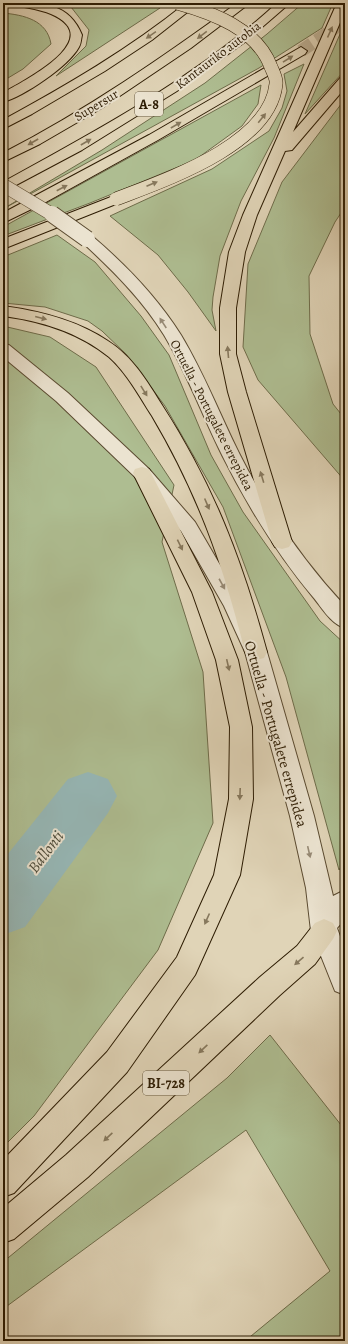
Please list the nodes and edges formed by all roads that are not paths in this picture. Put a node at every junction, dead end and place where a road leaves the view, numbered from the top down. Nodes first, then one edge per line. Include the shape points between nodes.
1 (19, 3) edge
2 (177, 3) edge
3 (192, 3) edge
4 (244, 3) edge
5 (284, 3) edge
6 (343, 3) edge
7 (301, 51) tunnel mouth
8 (345, 80) edge
9 (3, 98) edge
10 (3, 125) edge
11 (3, 158) edge
12 (270, 171) junction
13 (3, 186) edge
14 (3, 219) edge
15 (3, 244) edge
16 (3, 311) edge
17 (6, 352) edge
18 (142, 474) junction
19 (282, 542) junction
20 (345, 620) edge
21 (256, 652) junction
22 (345, 901) edge
23 (324, 927) junction
24 (345, 982) edge
25 (3, 1182) edge
26 (3, 1228) edge

1 - 9 main road via 46,8 59,14 76,28 78,38 63,60
15 -> 2 main road, bridge via 202,163 229,148 250,132 264,116 275,98 276,80 272,64 257,44 224,21
3 -> 10 main road via 112,62
4 -> 11 main road, Supersur via 175,54 105,100
13 -> 5 main road, Kantauriko autobia / A-8 via 60,158 143,108 243,39
12 -> 6 main road
14 -> 7 main road via 116,159
8 - 12 main road via 294,138
19 -> 12 main road via 228,354 228,308 237,252 250,214
19 -> 13 street, Ortuella - Portugalete errepidea, bridge via 239,470 180,349 136,286 87,239 47,210
16 -> 21 main road via 58,322 86,334 115,354 135,375 178,444 206,501 234,573
17 - 18 street, Ortuella - Portugalete errepidea via 62,397
18 -> 21 street, Ortuella - Portugalete errepidea via 188,526 234,606
18 -> 25 main road via 176,536 202,592 227,660 241,727 240,799 227,875 186,966 117,1062
19 - 20 street, Ortuella - Portugalete errepidea
21 -> 23 street, Ortuella - Portugalete errepidea via 302,816 319,888
22 - 23 street
23 - 24 street, Ortuella - Portugalete errepidea
23 -> 26 main road, BI-728 via 306,955 77,1166

